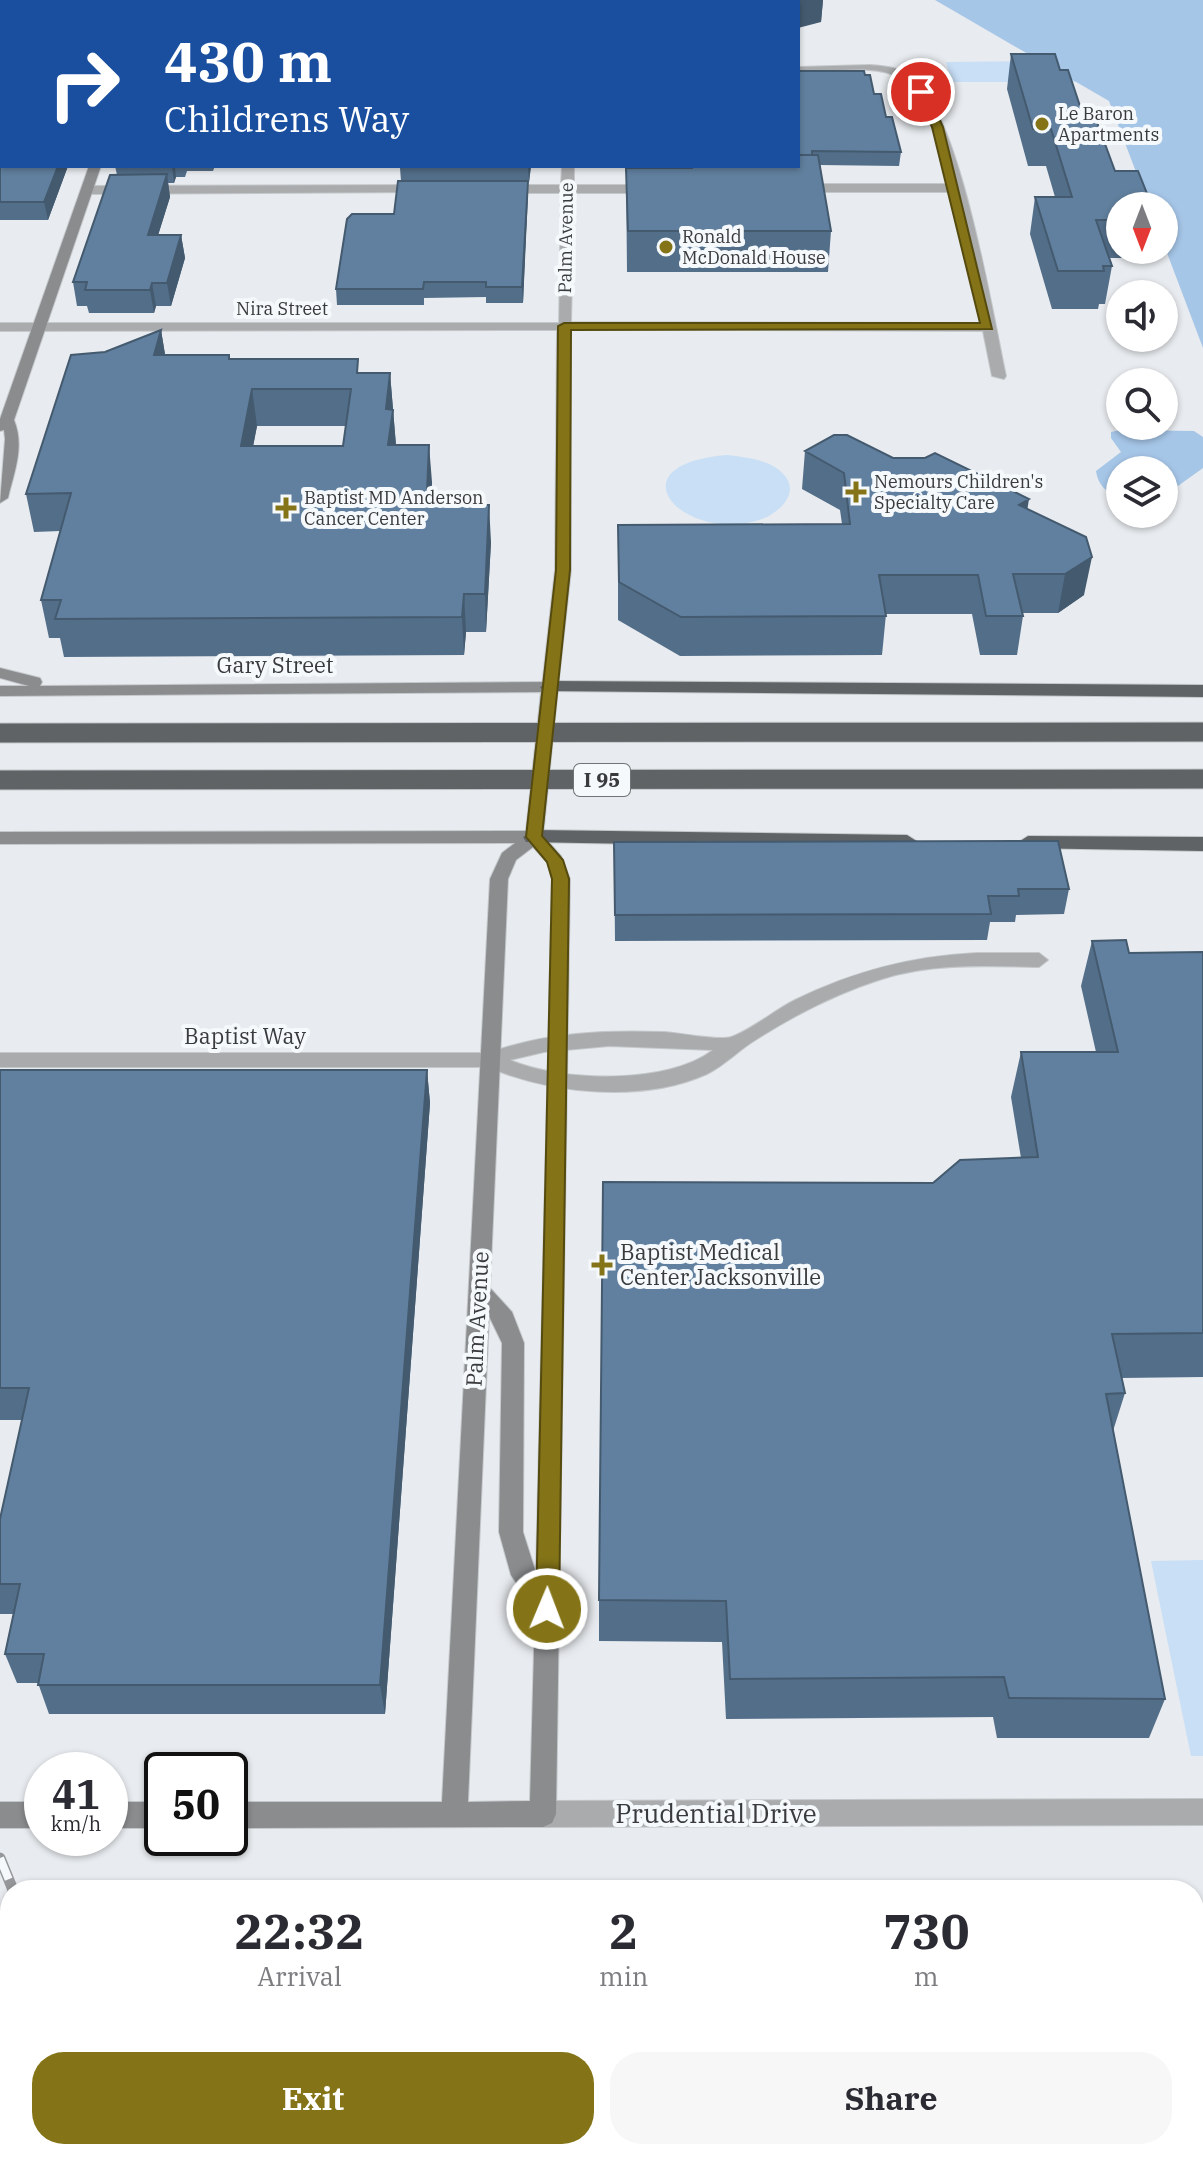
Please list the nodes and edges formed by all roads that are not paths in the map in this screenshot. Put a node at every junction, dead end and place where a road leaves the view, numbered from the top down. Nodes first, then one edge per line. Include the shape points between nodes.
1 (800, 70) edge
2 (94, 168) edge
3 (568, 168) edge
4 (783, 188) edge
5 (955, 188) junction
6 (442, 189) edge
7 (489, 189) edge
8 (567, 189) junction
9 (659, 189) edge
10 (87, 190) junction
11 (564, 326) junction
12 (0, 327) edge
13 (39, 327) junction
14 (987, 327) junction
15 (999, 376) dead end
16 (4, 424) edge
17 (0, 498) edge
18 (0, 673) edge
19 (550, 687) junction
20 (78, 690) junction
21 (0, 691) edge
22 (1203, 691) edge
23 (1203, 732) edge
24 (0, 733) edge
25 (1203, 779) edge
26 (0, 780) edge
27 (534, 837) junction
28 (0, 838) edge
29 (47, 838) junction
30 (934, 842) edge
31 (1013, 842) edge
32 (0, 844) edge
33 (1203, 844) edge
34 (1039, 960) dead end
35 (558, 1041) junction
36 (732, 1045) junction
37 (0, 1060) edge
38 (490, 1060) junction
39 (557, 1080) junction
40 (479, 1290) junction
41 (547, 1609) junction
42 (1203, 1812) edge
43 (543, 1814) junction
44 (0, 1815) edge
45 (24, 1815) edge
46 (248, 1815) edge
47 (454, 1815) junction

1 - 5 street via 873,70 903,76 918,86 930,106
2 - 10 main road
3 - 8 street, Palm Avenue
4 - 5 street
5 - 14 street
6 - 10 street
7 - 8 street
8 - 9 street
8 - 11 street, Palm Avenue
10 - 13 main road
11 - 13 street, Nira Street
11 - 14 street, Nira Street
11 - 19 street, Palm Avenue via 563,570
12 - 13 street, Nira Street
13 - 16 main road
14 - 15 street
16 - 17 main road via 14,444
18 - 20 main road
19 - 20 main road, Gary Street
19 - 22 highway
19 - 27 main road, Palm Avenue
20 - 21 main road, Gary Street
23 - 24 highway, I 95, bridge
25 - 26 highway, I 95, bridge
27 - 29 main road
27 - 30 highway
27 - 35 main road via 555,860 561,879
27 - 38 main road, Palm Avenue via 514,851 501,871
28 - 29 main road
29 - 32 main road
31 - 33 highway
34 - 36 street, Baptist Way via 894,968 811,1002
35 - 36 street, Baptist Way
35 - 38 street, Baptist Way via 528,1045
35 - 39 main road
36 - 39 street, Baptist Way via 702,1068 669,1077
37 - 38 street, Baptist Way
38 - 39 street, Baptist Way via 519,1074
38 - 40 main road, Palm Avenue
39 - 41 main road
40 - 41 main road via 504,1318 513,1343 511,1532 523,1575
40 - 47 main road, Palm Avenue
41 - 43 main road
42 - 43 street, Prudential Drive
43 - 47 main road, Prudential Drive
44 - 45 main road
46 - 47 main road, Prudential Drive

